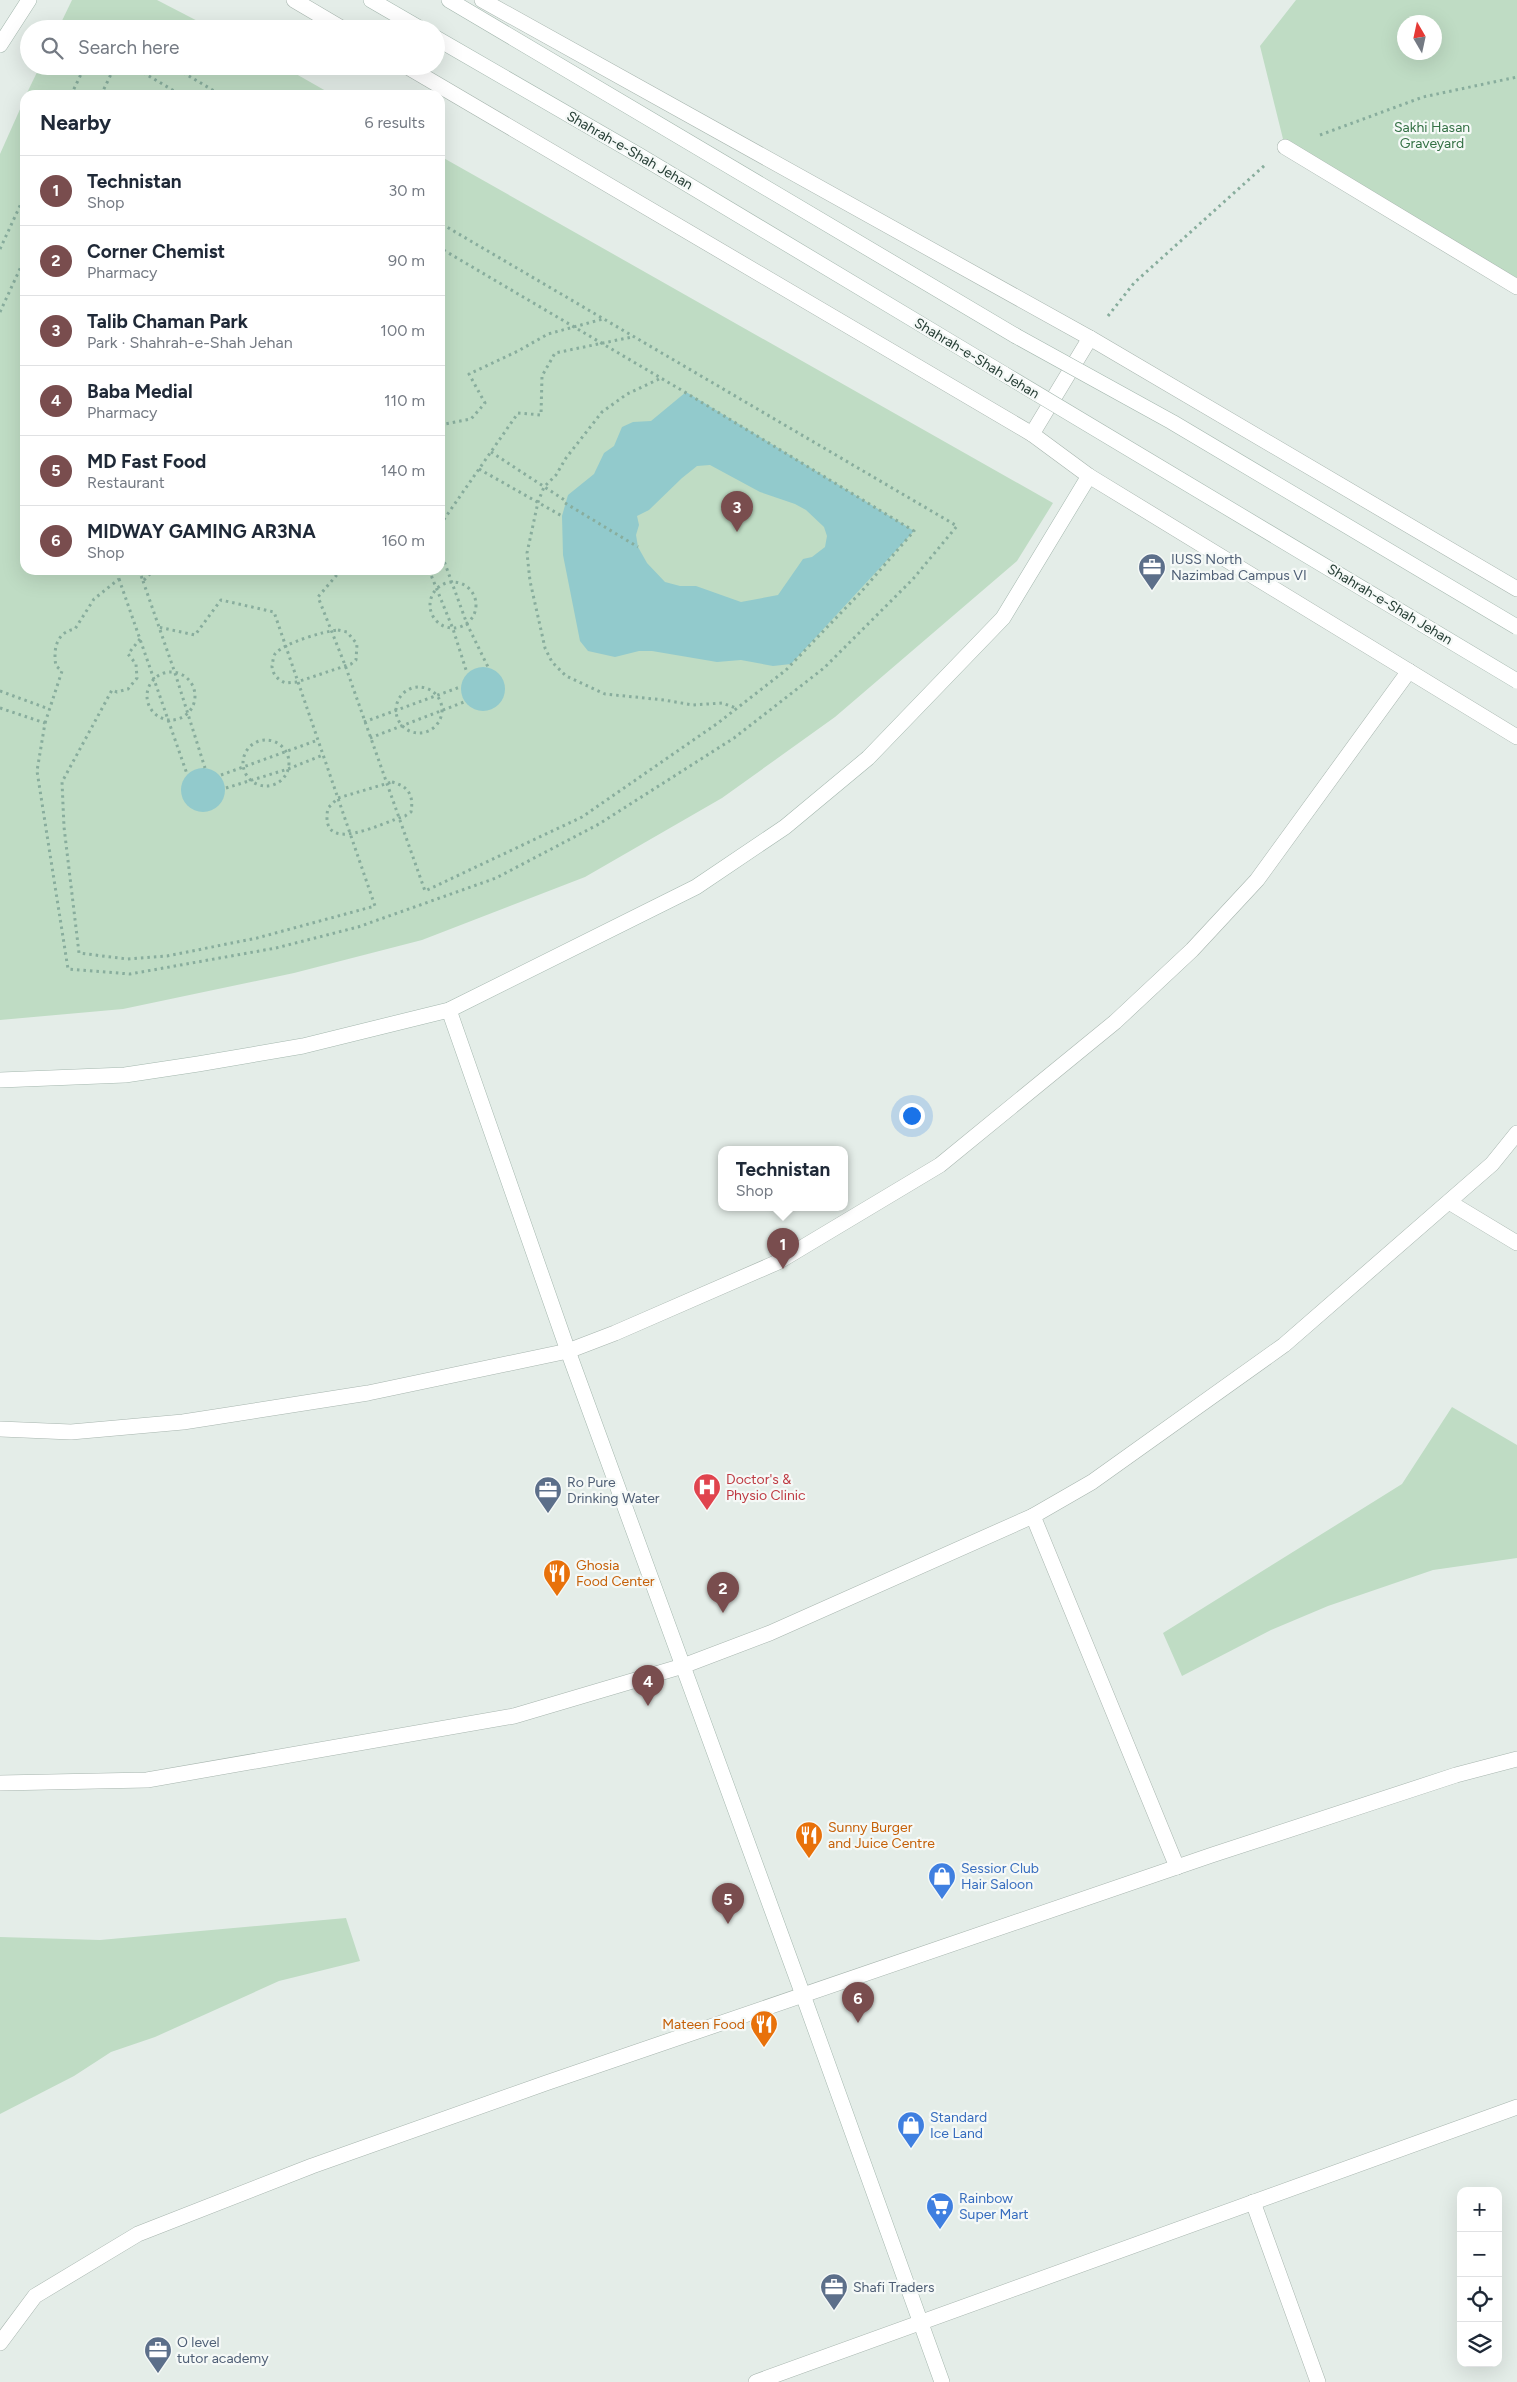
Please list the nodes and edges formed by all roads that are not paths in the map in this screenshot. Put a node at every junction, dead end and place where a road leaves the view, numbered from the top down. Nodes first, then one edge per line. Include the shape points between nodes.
1 (29, 0) edge
2 (294, 0) edge
3 (371, 0) edge
4 (449, 0) edge
5 (482, 0) edge
6 (328, 20) edge
7 (405, 20) edge
8 (445, 43) edge
9 (0, 45) edge
10 (421, 75) edge
11 (1285, 147) dead end
12 (1517, 286) edge
13 (1090, 338) junction
14 (1032, 434) junction
15 (1089, 476) junction
16 (1517, 589) edge
17 (1517, 628) edge
18 (1409, 671) junction
19 (1517, 681) edge
20 (1517, 737) edge
21 (448, 1010) junction
22 (0, 1080) edge
23 (1517, 1133) edge
24 (1449, 1202) junction
25 (1517, 1243) edge
26 (568, 1352) junction
27 (0, 1429) edge
28 (1033, 1516) junction
29 (683, 1666) junction
30 (1517, 1759) edge
31 (0, 1782) edge
32 (1177, 1867) junction
33 (803, 1995) junction
34 (1517, 2107) edge
35 (1253, 2202) junction
36 (921, 2323) junction
37 (0, 2343) edge
38 (756, 2382) edge
39 (942, 2382) edge
40 (1318, 2382) edge

1 - 9 street
2 - 6 street
3 - 7 street
4 - 17 street, bridge
5 - 13 street
8 - 19 street, Shahrah-e-Shah Jehan, bridge via 642,157
10 - 14 street
11 - 12 street
13 - 14 street
13 - 16 street
14 - 15 street
15 - 18 street
15 - 21 street via 1003,618 868,758 786,827 696,887
18 - 20 street
18 - 26 street via 1256,880 1192,950 1115,1022 940,1165 778,1262
21 - 22 street via 303,1046 198,1064 125,1075
21 - 26 street
23 - 24 street via 1492,1164
24 - 25 street
24 - 28 street via 1284,1345 1092,1482
26 - 27 street via 368,1393 183,1422 71,1432
26 - 29 street
28 - 29 street via 770,1633
28 - 32 street
29 - 31 street via 514,1716 157,1778
29 - 33 street
30 - 32 street via 1456,1775
32 - 33 street
33 - 36 street
33 - 37 street via 322,2162 138,2234 35,2296
34 - 35 street
35 - 36 street
35 - 40 street
36 - 38 street
36 - 39 street

